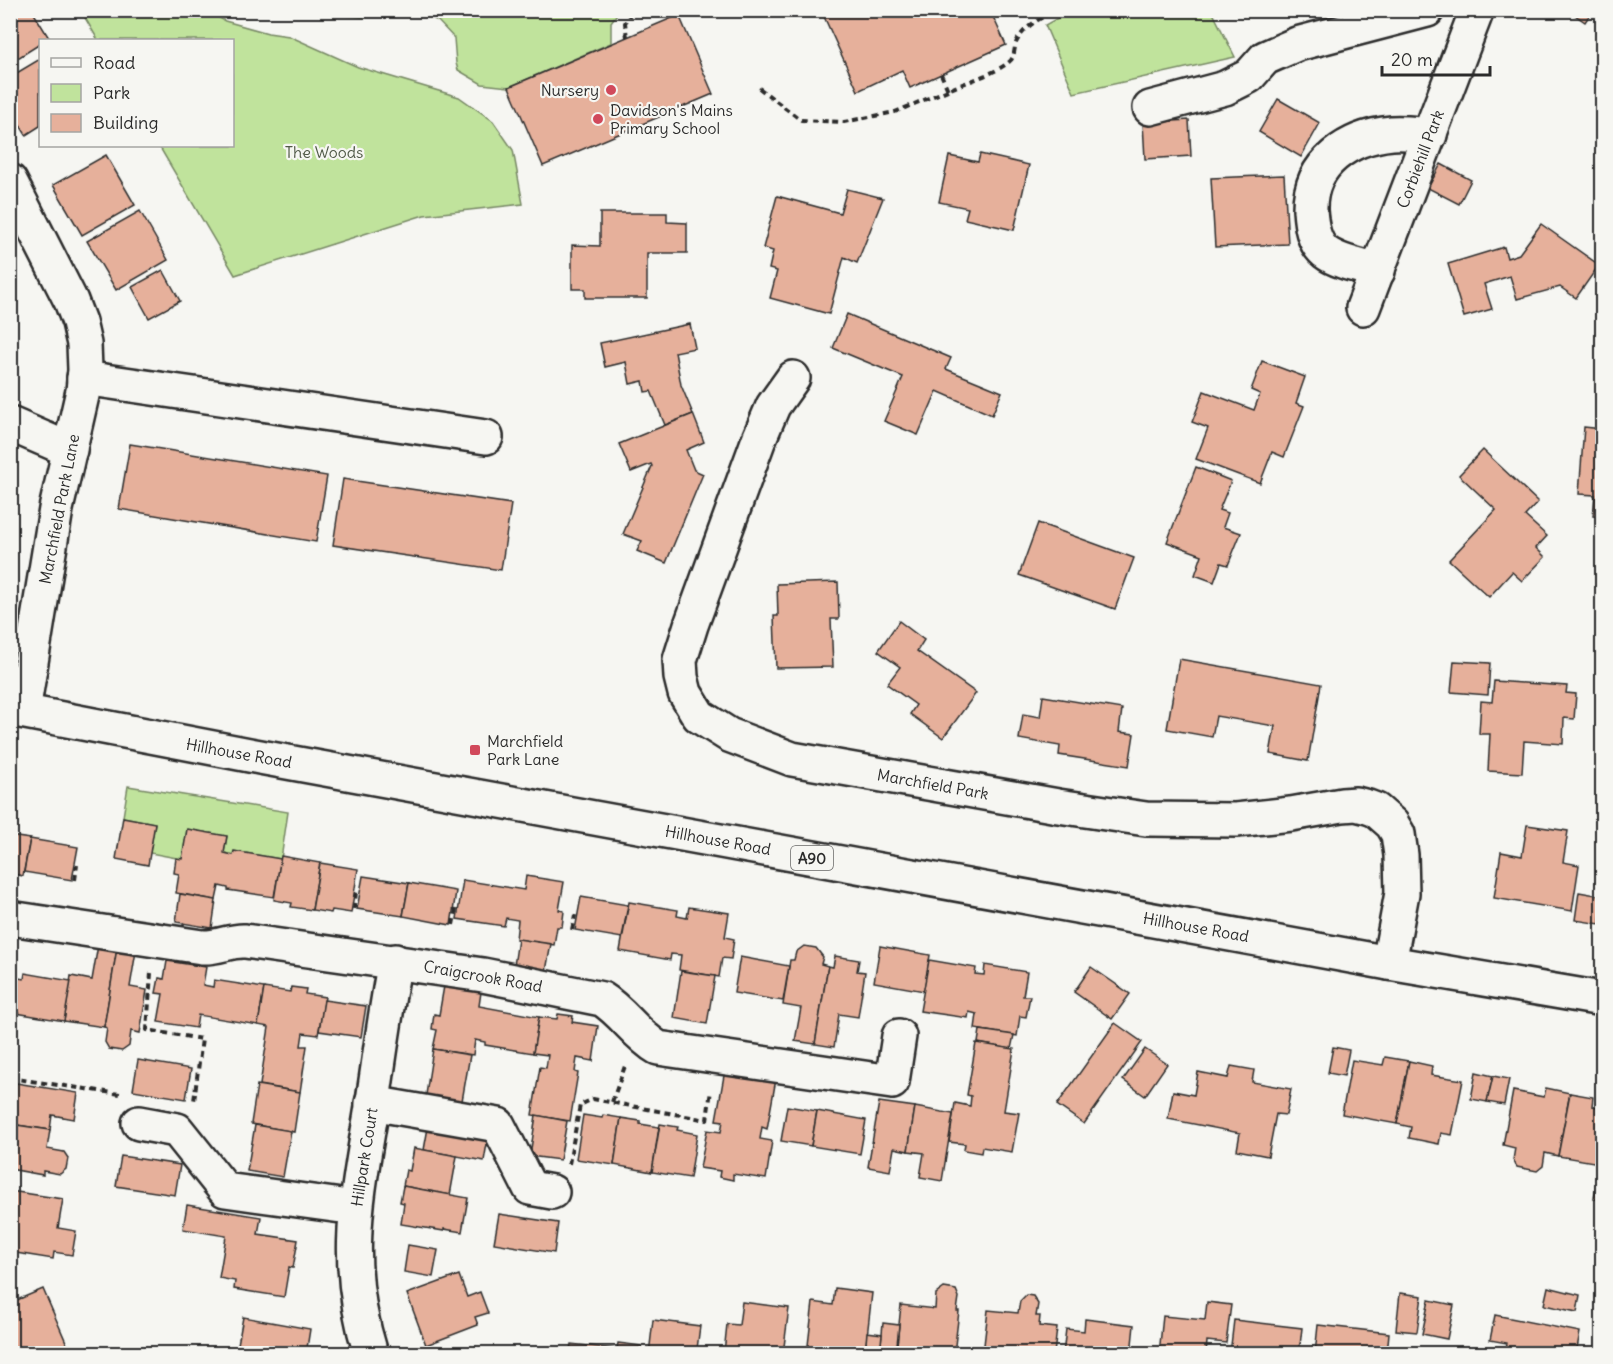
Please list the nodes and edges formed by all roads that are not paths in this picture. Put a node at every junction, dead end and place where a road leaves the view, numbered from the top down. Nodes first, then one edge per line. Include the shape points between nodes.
1 (1427, 10) edge
2 (1477, 10) edge
3 (1150, 108) dead end
4 (1430, 135) junction
5 (10, 181) edge
6 (1378, 271) junction
7 (1363, 308) dead end
8 (84, 378) junction
9 (793, 378) dead end
10 (10, 424) edge
11 (486, 437) dead end
12 (70, 450) junction
13 (17, 710) edge
14 (10, 918) edge
15 (395, 961) junction
16 (1389, 963) junction
17 (1602, 999) edge
18 (899, 1036) dead end
19 (372, 1103) junction
20 (139, 1123) road end
21 (552, 1192) road end
22 (356, 1208) junction
23 (371, 1353) edge

1 - 3 street via 1298,44 1265,58 1249,76 1226,88
2 - 4 street, Corbiehill Park
4 - 6 street, Corbiehill Park
4 - 6 street via 1370,136 1351,144 1317,174 1310,193 1310,211 1318,243 1339,259
5 - 8 street, Marchfield Park Lane via 79,322 84,344
6 - 7 street, Corbiehill Park
8 - 11 street
8 - 12 street, Marchfield Park Lane
9 - 16 street, Marchfield Park via 773,406 759,439 680,660 685,693 699,716 729,735 792,759 1146,819 1236,820 1342,805 1368,807 1392,824 1401,855 1402,893
10 - 12 street
12 - 13 street, Marchfield Park Lane
13 - 16 street, Hillhouse Road / A90
14 - 15 street, Craigcrook Road via 214,948 235,940
15 - 18 street, Craigcrook Road via 602,999 658,1048 892,1082
15 - 19 street, Hillpark Court
16 - 17 street, Hillhouse Road / A90
19 - 21 street via 498,1125 530,1188
19 - 22 street, Hillpark Court
20 - 22 street via 177,1130 225,1190
22 - 23 street, Hillpark Court via 355,1283

